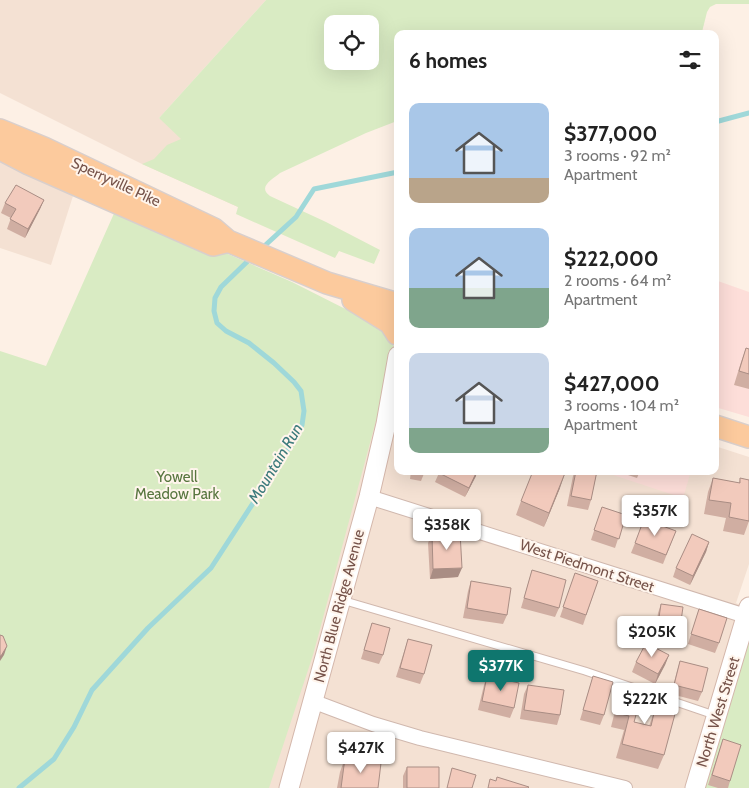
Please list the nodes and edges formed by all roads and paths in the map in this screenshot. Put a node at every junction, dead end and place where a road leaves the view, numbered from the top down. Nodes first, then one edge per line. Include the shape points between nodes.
1 (0, 130) edge
2 (0, 149) edge
3 (228, 241) junction
4 (327, 283) junction
5 (394, 303) edge
6 (394, 328) edge
7 (394, 379) edge
8 (394, 406) edge
9 (386, 424) junction
10 (719, 427) edge
11 (749, 437) edge
12 (369, 497) junction
13 (340, 599) junction
14 (748, 613) edge
15 (312, 702) junction
16 (717, 716) junction
17 (289, 788) edge
18 (625, 788) edge
19 (695, 788) edge

1 - 3 main road, Sperryville Pike via 214,229
2 - 3 main road, Sperryville Pike via 213,245
3 - 4 main road, Sperryville Pike
4 - 5 main road, Sperryville Pike
4 - 6 main road, Sperryville Pike
7 - 9 street, North Blue Ridge Avenue
8 - 9 street, North Blue Ridge Avenue
9 - 12 street, North Blue Ridge Avenue
10 - 11 main road
12 - 13 street, North Blue Ridge Avenue
12 - 14 street, West Piedmont Street
13 - 15 street, North Blue Ridge Avenue
13 - 16 lane via 585,671
14 - 16 street, North West Street
15 - 17 street, North Blue Ridge Avenue
15 - 18 street via 420,738
16 - 19 street, North West Street

